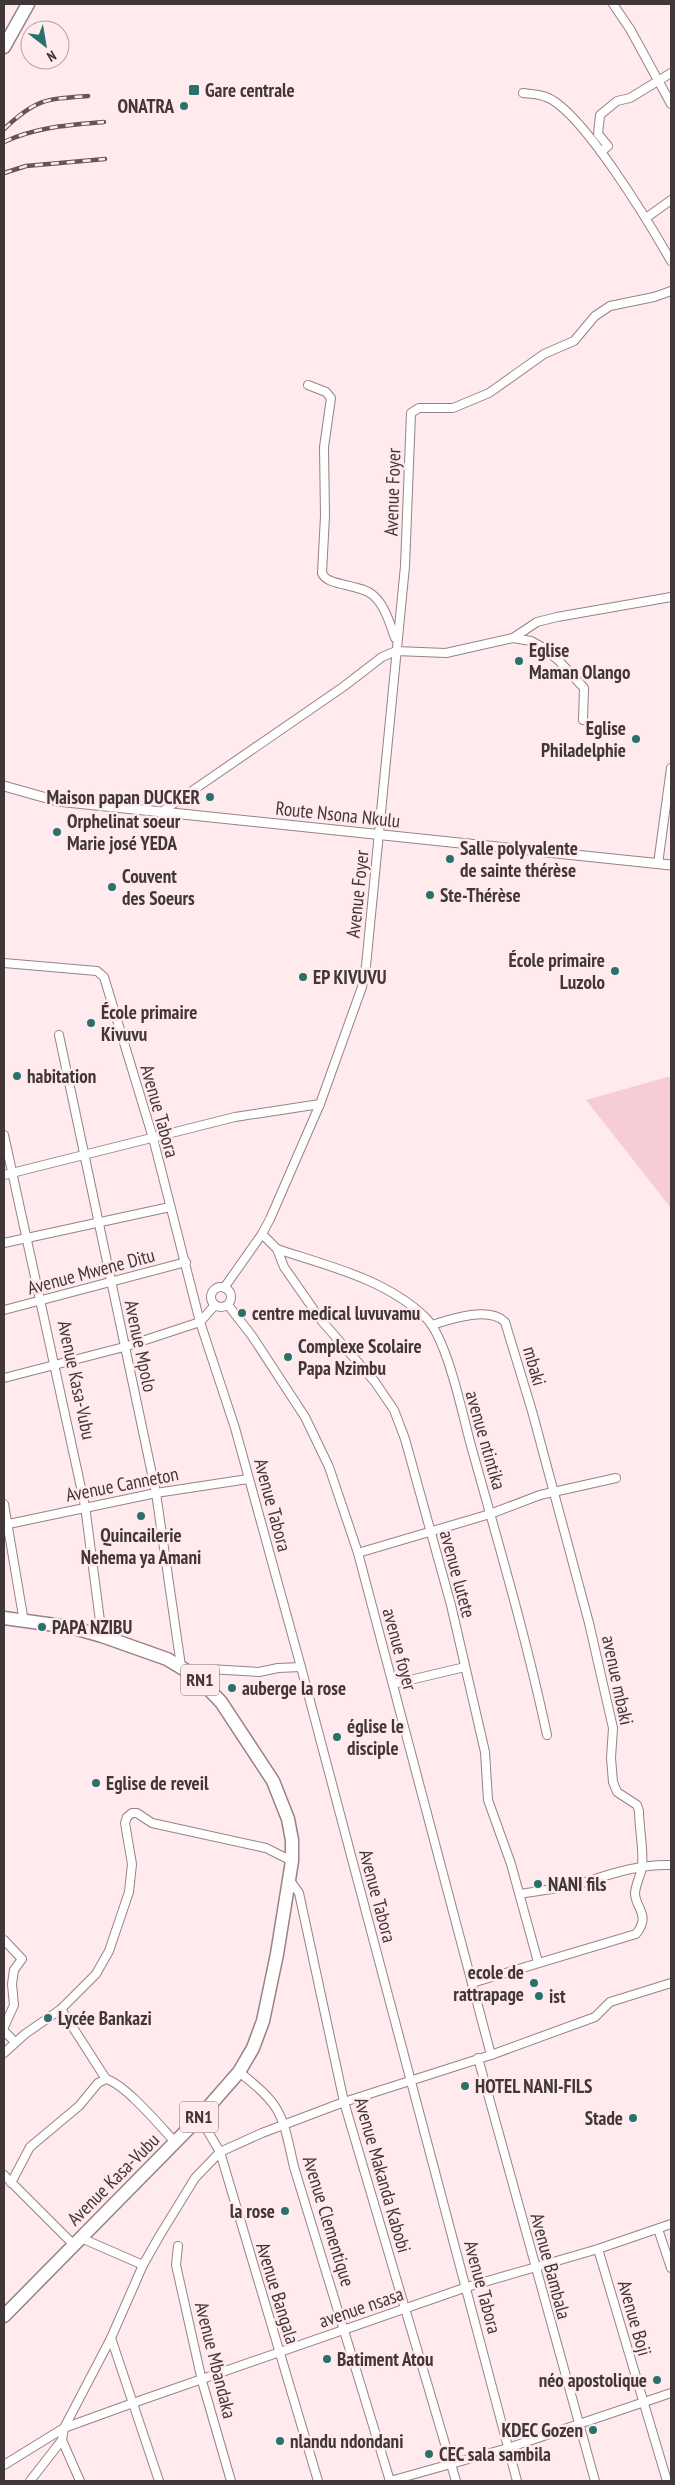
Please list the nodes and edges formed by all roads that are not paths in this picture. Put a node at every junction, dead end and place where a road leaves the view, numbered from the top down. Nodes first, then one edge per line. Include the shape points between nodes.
1 (28, 4) edge
2 (613, 4) edge
3 (4, 47) edge
4 (671, 73) edge
5 (659, 81) junction
6 (523, 93) dead end
7 (671, 104) edge
8 (601, 152) junction
9 (671, 200) edge
10 (646, 218) junction
11 (671, 261) edge
12 (671, 291) edge
13 (308, 385) dead end
14 (671, 597) edge
15 (513, 638) junction
16 (396, 640) junction
17 (396, 651) junction
18 (583, 720) dead end
19 (671, 768) edge
20 (4, 786) edge
21 (160, 813) junction
22 (380, 834) junction
23 (658, 864) junction
24 (671, 865) edge
25 (4, 963) edge
26 (59, 1035) dead end
27 (320, 1104) junction
28 (4, 1135) edge
29 (153, 1138) junction
30 (84, 1155) junction
31 (13, 1173) junction
32 (4, 1175) edge
33 (170, 1207) junction
34 (98, 1223) junction
35 (262, 1234) junction
36 (28, 1240) junction
37 (4, 1244) edge
38 (277, 1249) junction
39 (186, 1262) junction
40 (110, 1282) junction
41 (224, 1288) junction
42 (41, 1300) junction
43 (215, 1305) junction
44 (228, 1305) junction
45 (4, 1310) edge
46 (200, 1322) junction
47 (432, 1326) junction
48 (124, 1347) junction
49 (55, 1366) junction
50 (4, 1378) edge
51 (616, 1478) dead end
52 (248, 1479) junction
53 (156, 1493) junction
54 (553, 1494) junction
55 (4, 1504) edge
56 (85, 1506) junction
57 (490, 1514) junction
58 (6, 1524) edge
59 (429, 1533) junction
60 (358, 1553) junction
61 (4, 1618) edge
62 (24, 1622) junction
63 (102, 1636) junction
64 (181, 1666) junction
65 (301, 1667) junction
66 (465, 1667) junction
67 (196, 1677) junction
68 (393, 1684) junction
69 (548, 1735) dead end
70 (292, 1861) junction
71 (671, 1865) edge
72 (642, 1866) junction
73 (288, 1877) junction
74 (520, 1894) junction
75 (4, 1940) edge
76 (538, 1962) junction
77 (472, 1983) junction
78 (671, 1983) edge
79 (61, 2009) junction
80 (4, 2027) edge
81 (4, 2031) edge
82 (15, 2042) junction
83 (4, 2053) edge
84 (491, 2054) junction
85 (478, 2058) junction
86 (239, 2072) junction
87 (106, 2079) junction
88 (410, 2080) junction
89 (344, 2102) junction
90 (197, 2120) junction
91 (284, 2126) junction
92 (175, 2142) junction
93 (220, 2152) junction
94 (4, 2175) edge
95 (11, 2183) junction
96 (671, 2224) edge
97 (658, 2229) junction
98 (77, 2241) junction
99 (178, 2246) dead end
100 (598, 2249) junction
101 (143, 2265) junction
102 (534, 2267) junction
103 (671, 2268) edge
104 (467, 2287) junction
105 (406, 2309) junction
106 (4, 2316) edge
107 (346, 2330) junction
108 (111, 2338) junction
109 (280, 2354) junction
110 (202, 2381) junction
111 (671, 2393) edge
112 (133, 2403) junction
113 (642, 2403) junction
114 (578, 2424) junction
115 (64, 2428) junction
116 (62, 2440) junction
117 (508, 2448) junction
118 (451, 2464) junction
119 (4, 2465) edge
120 (30, 2481) edge
121 (80, 2481) edge
122 (159, 2481) edge
123 (232, 2481) edge
124 (318, 2481) edge
125 (390, 2481) edge
126 (456, 2481) edge
127 (517, 2481) edge
128 (595, 2481) edge
129 (667, 2481) edge

1 - 3 highway
2 - 5 street
4 - 5 street
5 - 7 street
5 - 8 street via 630,98 617,101 600,115 598,134 608,146
6 - 8 street via 547,97 554,102 568,113
8 - 10 street
9 - 10 street
10 - 11 street
12 - 16 street, Avenue Foyer via 610,306 595,316 574,341 544,354 488,393 453,408 419,408 411,413 405,566
13 - 16 street via 326,392 331,398 324,447 322,573 328,582 351,585 375,596
14 - 15 street via 537,622
15 - 17 street via 446,653
15 - 18 street via 531,641 544,648 576,678 584,688
16 - 17 street, Avenue Foyer
17 - 21 street
17 - 22 street, Avenue Foyer
19 - 23 street
20 - 21 street, Route Nsona Nkulu via 57,802
21 - 22 street, Route Nsona Nkulu
22 - 23 street, Route Nsona Nkulu
22 - 27 street, Avenue Foyer via 362,987
23 - 24 street, Route Nsona Nkulu
25 - 29 street, Avenue Tabora via 97,971 104,977
26 - 30 street, Avenue Mpolo
27 - 29 street via 235,1117
27 - 35 street, Avenue Foyer
28 - 31 street, Avenue Kasa-Vubu
29 - 30 street
29 - 33 street, Avenue Tabora
30 - 31 street
30 - 34 street, Avenue Mpolo
31 - 32 street
31 - 36 street, Avenue Kasa-Vubu
33 - 34 street
33 - 39 street, Avenue Tabora
34 - 36 street
34 - 40 street, Avenue Mpolo
35 - 38 street, avenue lutete
35 - 41 street, Avenue Foyer
36 - 37 street
36 - 42 street, Avenue Kasa-Vubu
38 - 47 street, avenue ntintika via 346,1271 390,1290
38 - 59 street, avenue lutete via 284,1267 321,1320 375,1382 394,1410 405,1439
39 - 40 street, Avenue Mwene Ditu
39 - 46 street, Avenue Tabora
40 - 42 street, Avenue Mwene Ditu
40 - 48 street, Avenue Mpolo
41 - 43 street via 217,1288 212,1293
41 - 44 street via 230,1295
42 - 45 street, Avenue Mwene Ditu
42 - 49 street, Avenue Kasa-Vubu
43 - 44 street
43 - 46 street
44 - 60 street, avenue foyer via 305,1417 329,1467
46 - 48 street
46 - 52 street, Avenue Tabora
47 - 54 street, mbaki via 484,1314 499,1316 505,1322
47 - 57 street, avenue ntintika via 450,1370
48 - 49 street
48 - 53 street, Avenue Mpolo
49 - 50 street
49 - 56 street, Avenue Kasa-Vubu
51 - 54 street
52 - 53 street, Avenue Canneton
52 - 65 street, Avenue Tabora
53 - 56 street, Avenue Canneton
53 - 64 street, Avenue Mpolo
54 - 57 street
54 - 72 street, avenue mbaki via 590,1624 613,1728 613,1782 617,1792 637,1805 639,1811
55 - 58 street
56 - 58 street, Avenue Canneton
56 - 63 street, Avenue Kasa-Vubu
57 - 59 street
57 - 69 street, avenue ntintika
58 - 62 street
59 - 60 street
59 - 66 street, avenue lutete
60 - 68 street, avenue foyer
61 - 62 highway, RN1
62 - 63 highway, RN1 via 70,1627
63 - 64 highway, RN1
64 - 67 highway, RN1
65 - 67 street via 254,1672 208,1670 199,1672
65 - 88 street, Avenue Tabora
66 - 68 street
66 - 74 street, avenue lutete via 485,1752 488,1800
67 - 70 highway, RN1 via 220,1702 273,1781 288,1819
68 - 77 street, avenue foyer
70 - 73 highway, Avenue Kasa-Vubu / RN1
70 - 79 street via 266,1848 152,1823 132,1813 125,1822 132,1864 129,1892 120,1922 96,1974
71 - 72 street
72 - 74 street via 588,1881
72 - 76 street, avenue mbaki via 635,1894 642,1919 636,1934
73 - 86 highway, Avenue Kasa-Vubu / RN1 via 263,2021
73 - 89 street, Avenue Makanda Kabobi via 299,1893
74 - 76 street, avenue lutete
75 - 80 street via 22,1959 14,1970 14,2005
76 - 77 street
77 - 84 street, avenue foyer
78 - 84 street via 615,2001 595,2017
79 - 82 street
79 - 87 street
81 - 82 street
82 - 83 street
84 - 85 street
85 - 88 street
85 - 102 street, Avenue Bambala
86 - 90 highway, Avenue Kasa-Vubu / RN1
86 - 91 street, Avenue Clementique via 270,2098
87 - 92 street via 135,2100
87 - 95 street via 30,2147
88 - 89 street
88 - 104 street, Avenue Tabora
89 - 91 street
89 - 105 street, Avenue Makanda Kabobi
90 - 92 highway, Avenue Kasa-Vubu / RN1
90 - 93 street, Avenue Bangala
91 - 93 street
91 - 107 street, Avenue Clementique
92 - 98 highway, Avenue Kasa-Vubu / RN1
93 - 101 street via 187,2188
93 - 109 street, Avenue Bangala
94 - 95 street
95 - 98 street
96 - 97 street, avenue nsasa
97 - 100 street, avenue nsasa
97 - 103 street
98 - 101 street
98 - 106 highway, Avenue Kasa-Vubu / RN1
99 - 110 street, Avenue Mbandaka via 176,2265
100 - 102 street, avenue nsasa
100 - 113 street, Avenue Boji
101 - 108 street
102 - 104 street, avenue nsasa
102 - 114 street, Avenue Bambala
104 - 105 street, avenue nsasa
104 - 117 street, Avenue Tabora
105 - 107 street, avenue nsasa
105 - 118 street, Avenue Makanda Kabobi
107 - 109 street, avenue nsasa
107 - 125 street, Avenue Clementique
108 - 112 street
108 - 115 street
109 - 110 street, avenue nsasa
109 - 124 street, Avenue Bangala
110 - 112 street, avenue nsasa
110 - 123 street, Avenue Mbandaka
111 - 113 street
112 - 115 street, avenue nsasa
112 - 122 street
113 - 114 street
113 - 129 street, Avenue Boji
114 - 117 street
114 - 128 street, Avenue Bambala
115 - 116 street
115 - 119 street, avenue nsasa
116 - 120 street
116 - 121 street
117 - 118 street
117 - 127 street, Avenue Tabora
118 - 125 street
118 - 126 street, Avenue Makanda Kabobi

